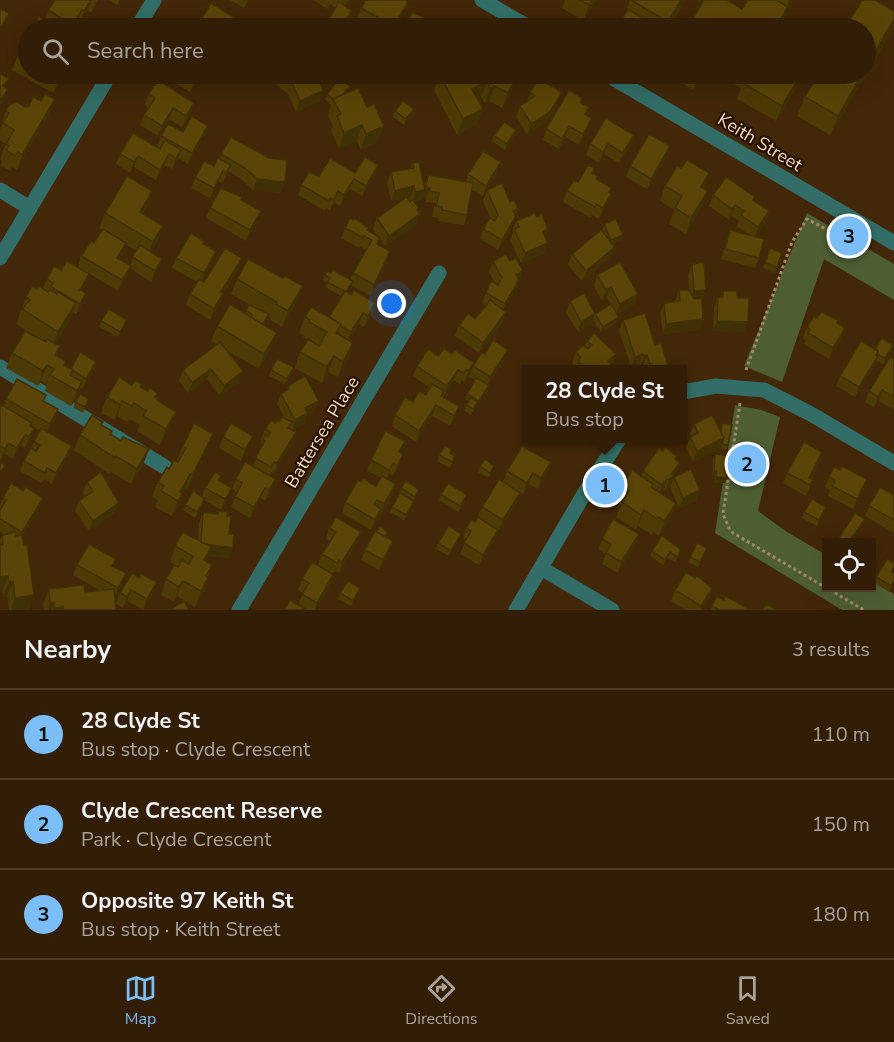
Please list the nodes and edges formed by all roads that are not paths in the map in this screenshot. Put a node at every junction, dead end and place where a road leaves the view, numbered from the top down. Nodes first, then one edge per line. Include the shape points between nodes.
1 (154, 0) edge
2 (482, 0) edge
3 (143, 18) edge
4 (513, 18) edge
5 (104, 84) edge
6 (623, 84) edge
7 (0, 190) edge
8 (30, 208) junction
9 (894, 243) edge
10 (0, 258) edge
11 (439, 273) dead end
12 (0, 367) edge
13 (687, 391) edge
14 (617, 443) edge
15 (894, 463) edge
16 (165, 467) edge
17 (541, 567) junction
18 (239, 610) edge
19 (516, 610) edge
20 (612, 610) edge

1 - 3 street
2 - 4 street
5 - 8 street
6 - 9 street, Keith Street
7 - 8 street
8 - 10 street
11 - 18 street, Battersea Place
12 - 16 street
13 - 15 street via 716,386 764,390
14 - 17 street
17 - 19 street
17 - 20 street

